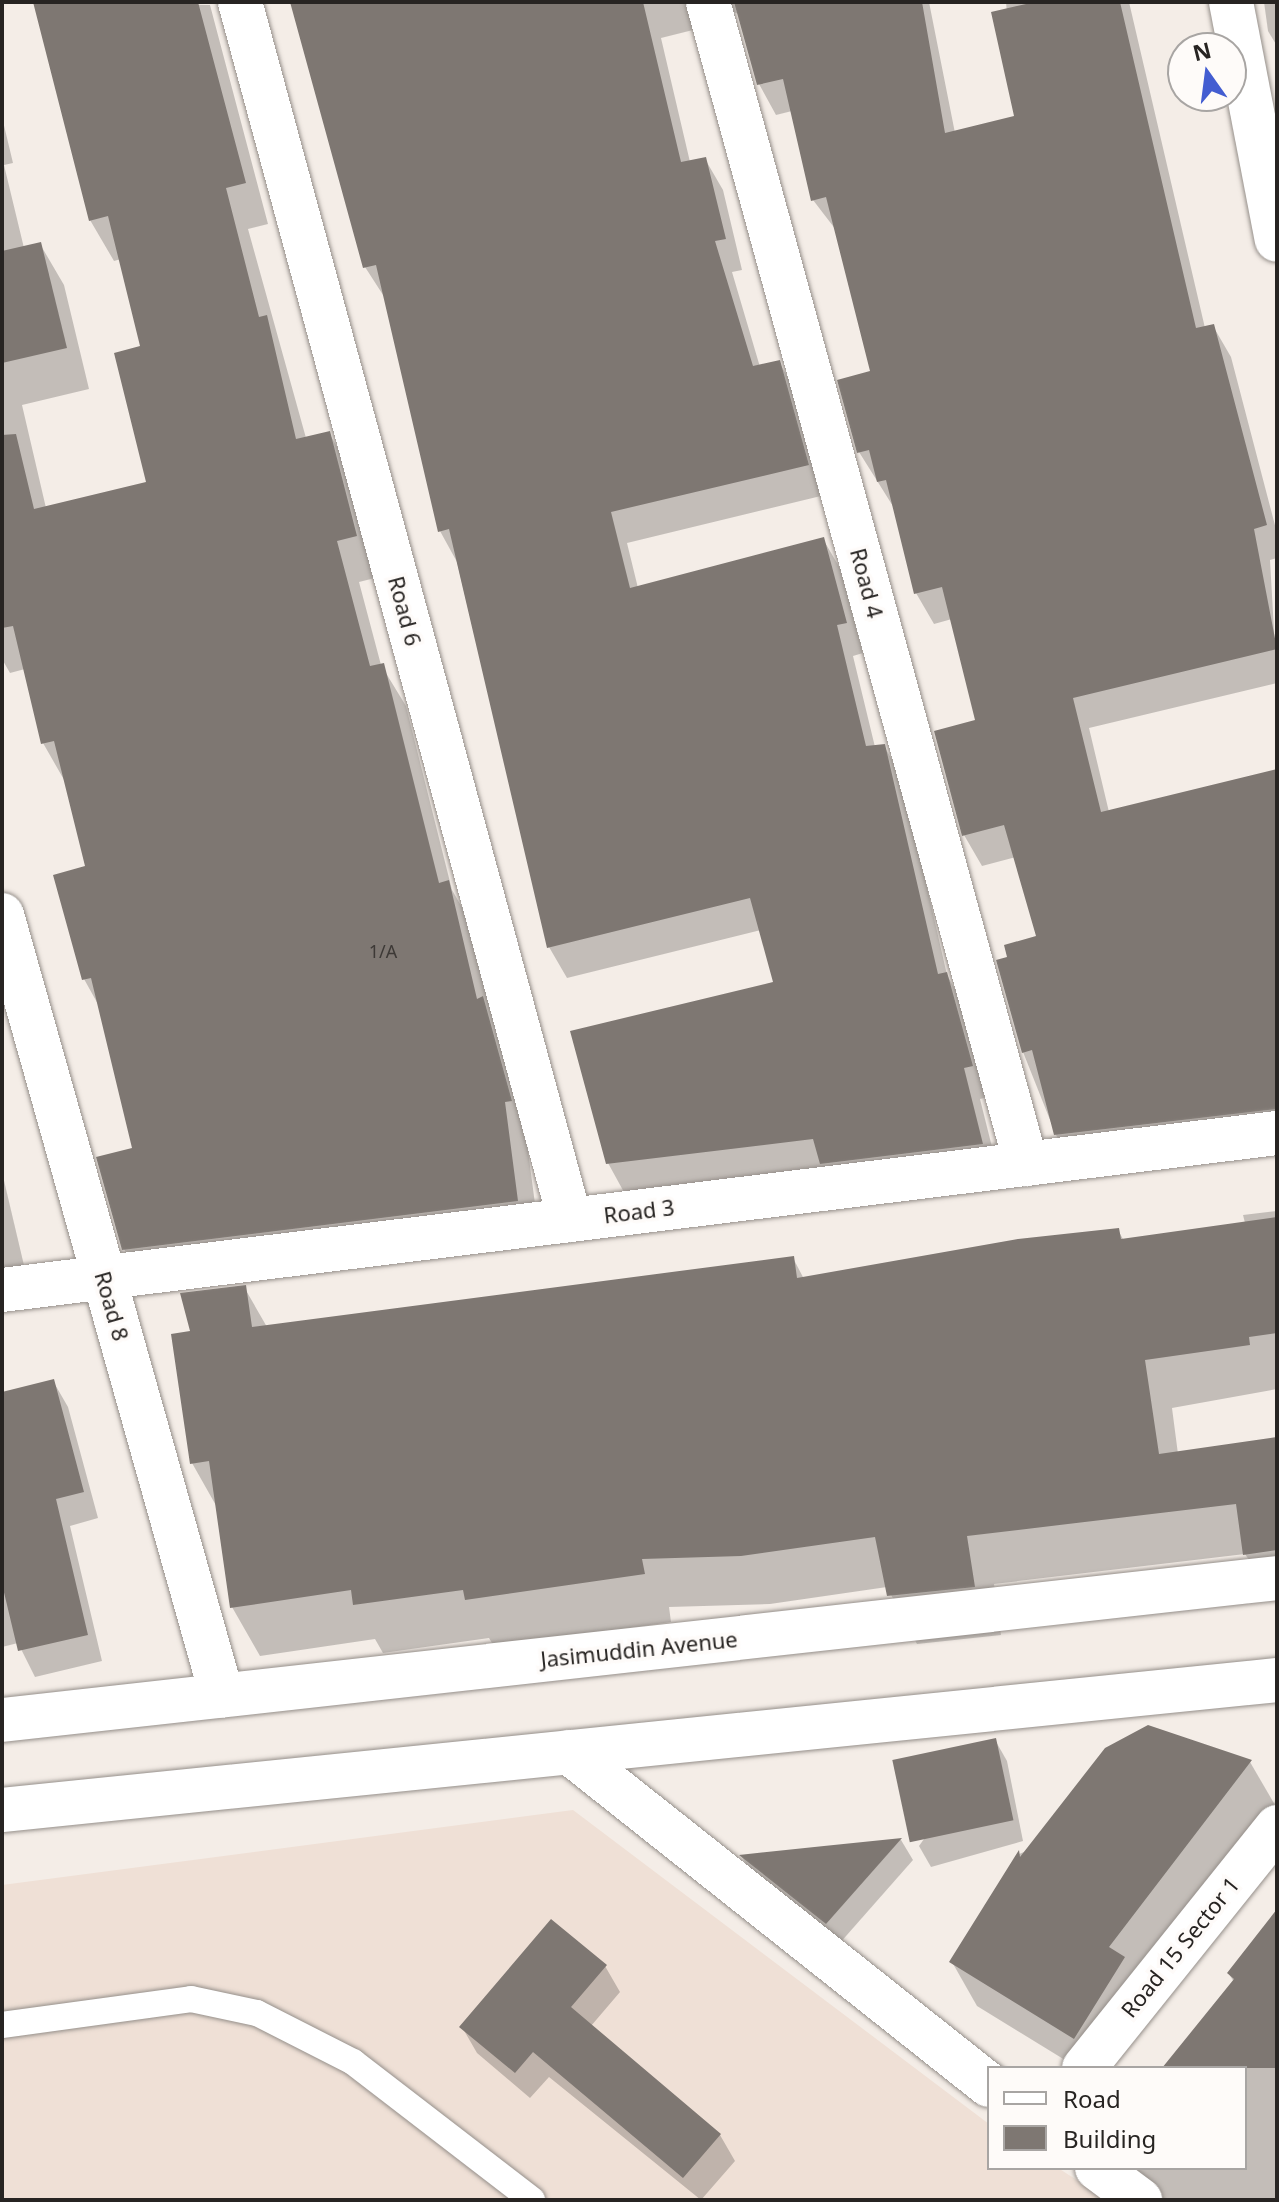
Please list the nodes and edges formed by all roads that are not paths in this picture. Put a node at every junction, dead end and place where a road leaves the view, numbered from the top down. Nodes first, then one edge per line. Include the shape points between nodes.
1 (240, 2) edge
2 (708, 2) edge
3 (1231, 2) edge
4 (1276, 231) edge
5 (2, 915) edge
6 (1277, 1133) edge
7 (1026, 1164) junction
8 (570, 1220) junction
9 (104, 1278) junction
10 (2, 1290) edge
11 (1277, 1578) edge
12 (1277, 1680) edge
13 (222, 1696) junction
14 (2, 1720) edge
15 (569, 1752) junction
16 (2, 1810) edge
17 (1277, 1827) edge
18 (2, 2025) edge
19 (1086, 2066) edge
20 (987, 2083) edge
21 (1100, 2170) edge
22 (532, 2200) edge
23 (1140, 2200) edge

1 - 8 street, Road 6
2 - 7 street, Road 4
3 - 4 street
5 - 9 street, Road 8
6 - 7 street, Road 3
7 - 8 street, Road 3
8 - 9 street, Road 3
9 - 10 street, Road 3
9 - 13 street, Road 8
11 - 13 street, Jasimuddin Avenue
12 - 15 street
13 - 14 street, Jasimuddin Avenue
15 - 16 street
15 - 20 street
17 - 19 street, Road 15 Sector 1
18 - 22 lane via 191,1999 257,2013 353,2062
21 - 23 street

